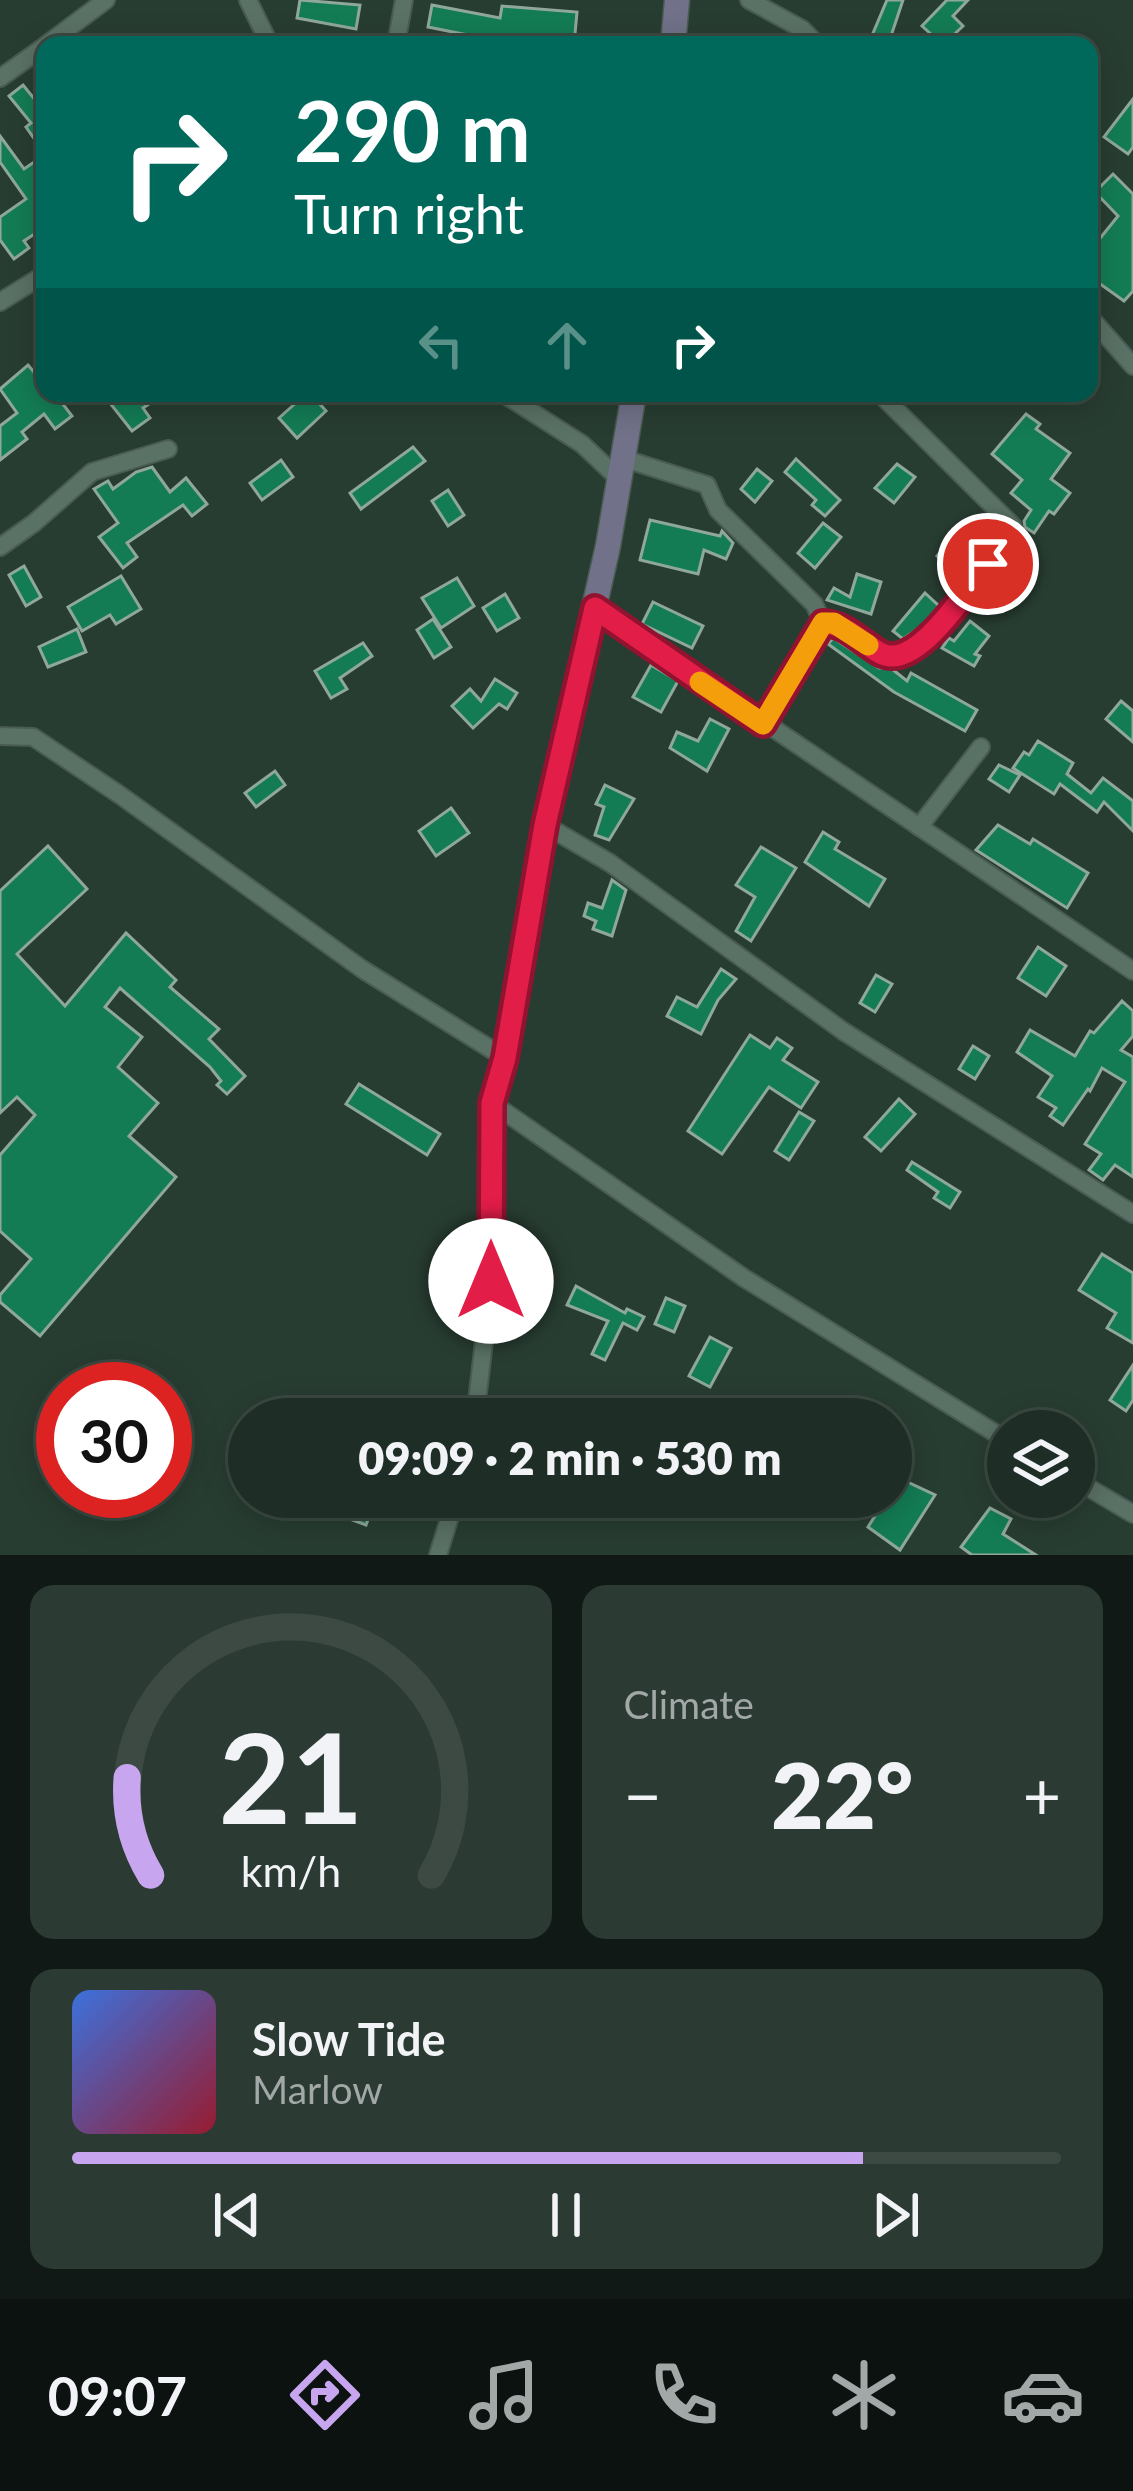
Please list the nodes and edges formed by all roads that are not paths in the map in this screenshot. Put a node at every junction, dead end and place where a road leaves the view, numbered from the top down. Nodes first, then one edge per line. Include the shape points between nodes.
1 (106, 0) edge
2 (248, 0) edge
3 (404, 0) edge
4 (677, 0) edge
5 (749, 0) edge
6 (57, 36) edge
7 (266, 36) edge
8 (398, 36) edge
9 (674, 36) edge
10 (809, 36) edge
11 (36, 52) edge
12 (0, 78) edge
13 (36, 280) edge
14 (0, 302) edge
15 (1098, 326) edge
16 (1133, 366) edge
17 (516, 402) edge
18 (632, 402) edge
19 (887, 402) edge
20 (168, 449) dead end
21 (620, 468) junction
22 (0, 547) edge
23 (595, 608) junction
24 (823, 623) junction
25 (763, 724) junction
26 (0, 736) edge
27 (981, 747) dead end
28 (545, 825) junction
29 (919, 827) junction
30 (1133, 971) edge
31 (505, 1058) junction
32 (492, 1103) junction
33 (1133, 1214) edge
34 (477, 1398) edge
35 (987, 1428) edge
36 (1095, 1491) edge
37 (1133, 1514) edge
38 (449, 1518) edge
39 (438, 1555) edge

1 - 6 street
2 - 7 street
3 - 8 street
4 - 9 street
5 - 10 street
11 - 12 street
13 - 14 street
15 - 16 street
17 - 21 street
18 - 21 street
19 - 24 street via 1012,526 1009,540 945,625 901,656 886,657
20 - 22 street via 92,472
21 - 23 street
21 - 24 street via 707,485 718,510 814,604
23 - 25 street
23 - 28 street
24 - 25 street
25 - 29 street
26 - 31 street via 33,737 362,969
27 - 29 street
28 - 31 street
28 - 33 street via 843,1031
29 - 30 street
31 - 32 street
32 - 34 street via 491,1281
32 - 35 street via 744,1277
36 - 37 street
38 - 39 street

